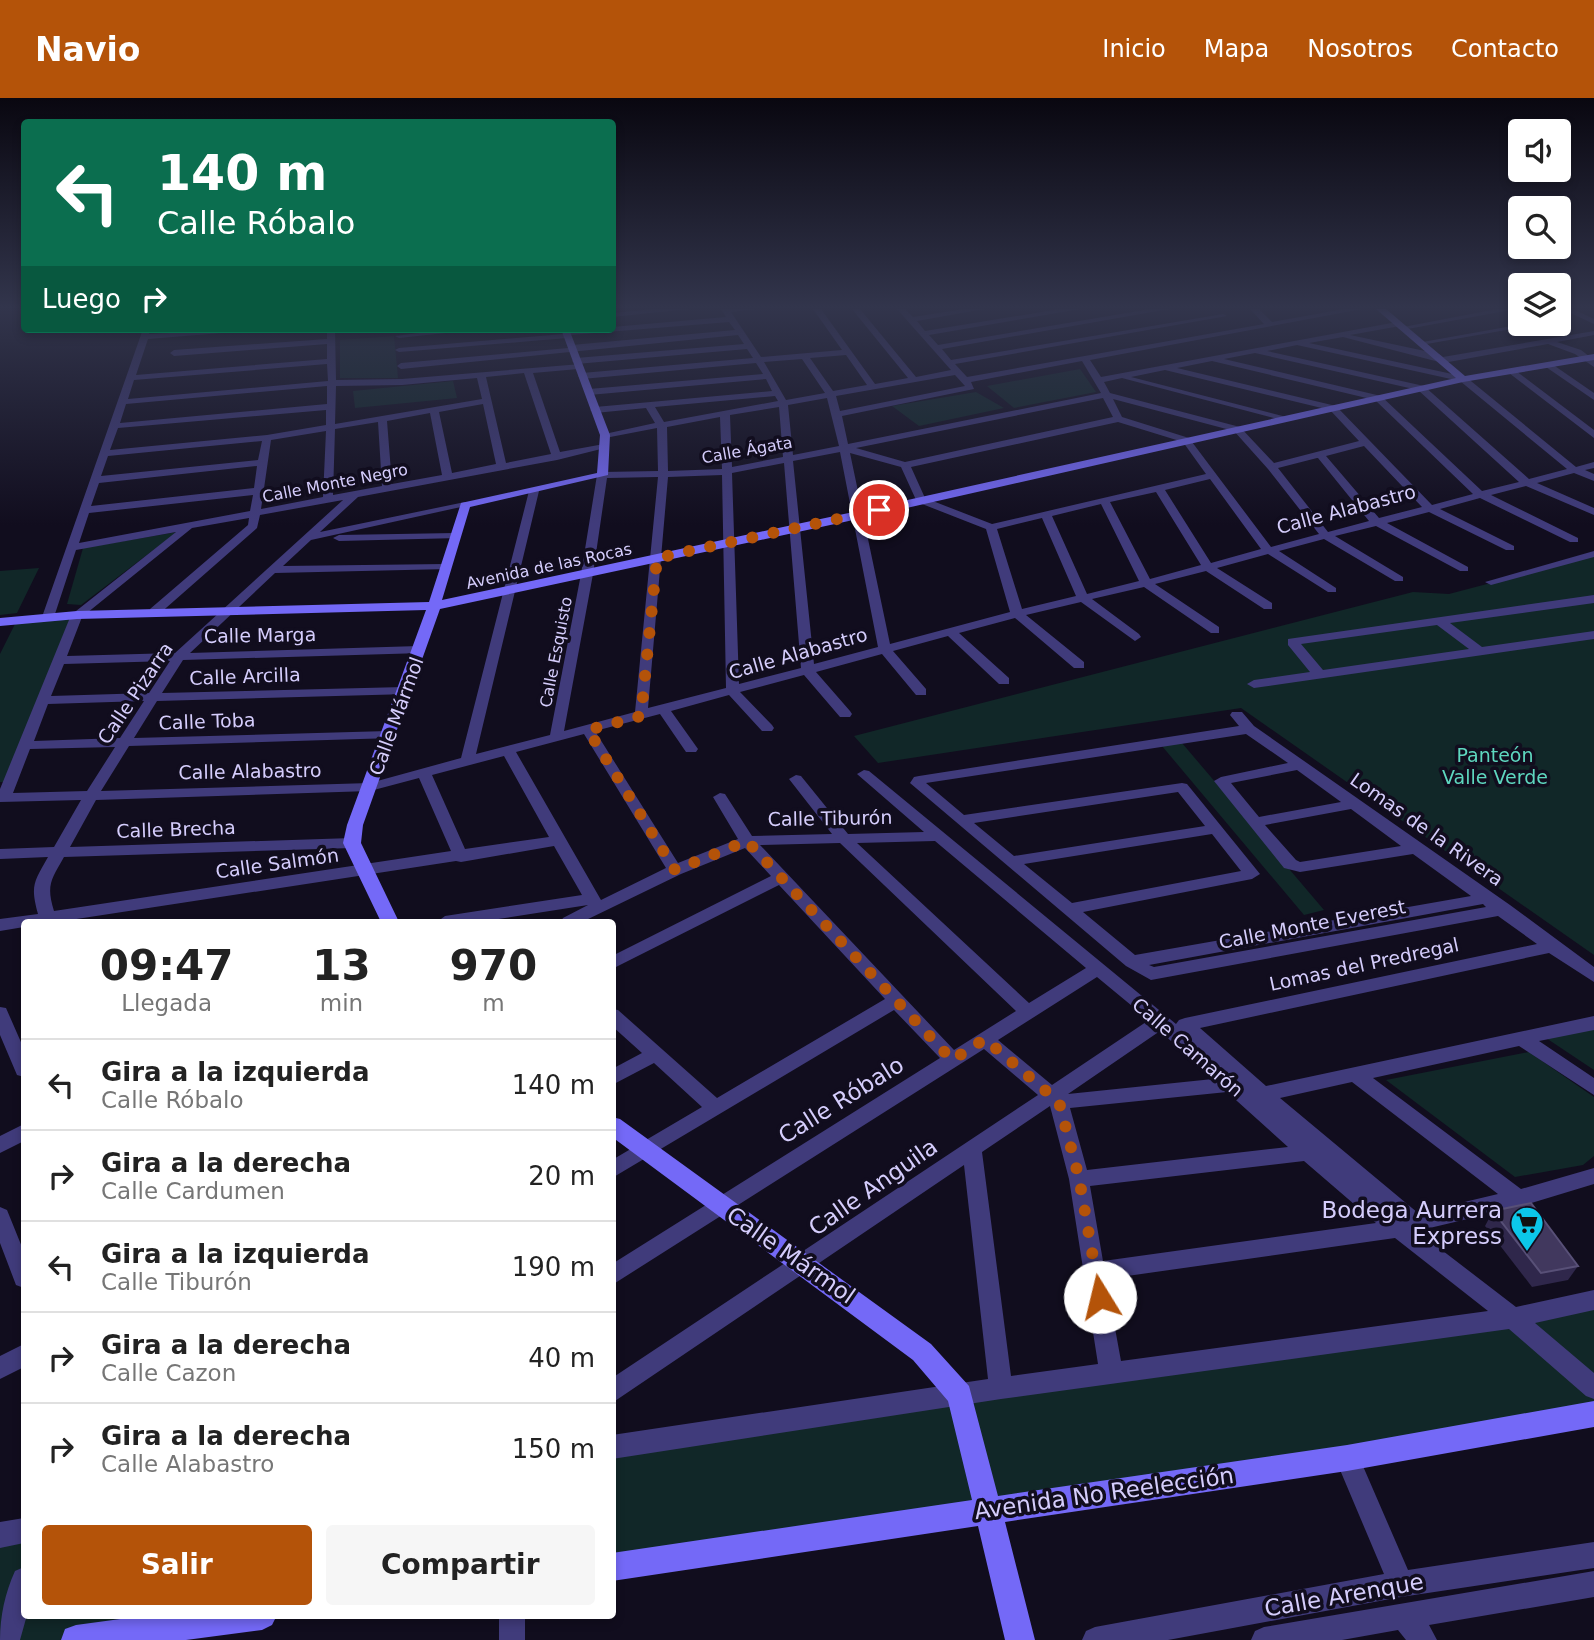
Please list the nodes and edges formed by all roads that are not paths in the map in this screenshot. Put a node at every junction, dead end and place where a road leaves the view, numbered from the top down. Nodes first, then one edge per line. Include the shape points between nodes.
1 (128, 381) edge
2 (416, 381) edge
3 (482, 381) edge
4 (531, 381) edge
5 (585, 381) edge
6 (713, 381) edge
7 (771, 381) edge
8 (822, 381) edge
9 (869, 381) edge
10 (908, 381) edge
11 (964, 381) edge
12 (981, 381) edge
13 (1100, 381) edge
14 (1137, 381) edge
15 (1221, 381) edge
16 (1306, 381) edge
17 (1390, 381) edge
18 (1454, 381) edge
19 (1465, 381) edge
20 (1525, 381) edge
21 (1571, 381) edge
22 (402, 382) joint
23 (332, 383) junction
24 (967, 384) junction
25 (873, 387) junction
26 (1421, 388) junction
27 (589, 392) junction
28 (777, 393) junction
29 (831, 395) junction
30 (1107, 395) junction
31 (1594, 397) edge
32 (1378, 398) junction
33 (487, 401) junction
34 (120, 402) junction
35 (783, 403) junction
36 (649, 405) junction
37 (329, 407) junction
38 (1333, 408) junction
39 (595, 410) junction
40 (433, 411) junction
41 (837, 414) junction
42 (725, 415) junction
43 (1284, 418) junction
44 (383, 419) junction
45 (1118, 419) junction
46 (112, 426) junction
47 (662, 427) junction
48 (330, 428) junction
49 (1237, 429) junction
50 (1594, 435) edge
51 (267, 438) junction
52 (1186, 440) junction
53 (604, 441) junction
54 (1367, 442) junction
55 (844, 448) junction
56 (103, 454) junction
57 (1321, 456) junction
58 (557, 457) junction
59 (787, 459) junction
60 (262, 463) junction
61 (905, 465) junction
62 (1594, 465) edge
63 (502, 467) junction
64 (1272, 467) junction
65 (1573, 469) junction
66 (727, 471) junction
67 (602, 475) junction
68 (663, 475) junction
69 (1214, 475) junction
70 (448, 477) junction
71 (1594, 478) edge
72 (94, 480) junction
73 (1526, 482) junction
74 (387, 488) junction
75 (1160, 490) junction
76 (259, 491) junction
77 (534, 491) junction
78 (1478, 493) junction
79 (355, 494) junction
80 (328, 499) junction
81 (921, 500) junction
82 (1105, 502) junction
83 (465, 505) junction
84 (1428, 507) junction
85 (85, 510) junction
86 (1594, 512) edge
87 (257, 514) junction
88 (858, 515) junction
89 (1046, 515) junction
90 (1375, 521) junction
91 (188, 527) junction
92 (991, 527) junction
93 (794, 528) junction
94 (1325, 535) junction
95 (455, 536) junction
96 (309, 538) junction
97 (1574, 540) dead end
98 (729, 543) junction
99 (72, 548) junction
100 (1510, 548) dead end
101 (1268, 549) junction
102 (1594, 554) edge
103 (657, 558) junction
104 (1208, 566) junction
105 (445, 567) junction
106 (275, 569) junction
107 (1464, 569) dead end
108 (587, 574) junction
109 (1399, 579) dead end
110 (1491, 582) dead end
111 (1146, 583) junction
112 (1332, 590) dead end
113 (510, 592) junction
114 (1083, 598) junction
115 (1594, 599) edge
116 (434, 606) junction
117 (1268, 606) dead end
118 (225, 611) junction
119 (154, 612) junction
120 (1017, 614) junction
121 (77, 615) junction
122 (48, 617) junction
123 (1440, 621) junction
124 (0, 622) edge
125 (1215, 629) dead end
126 (951, 632) junction
127 (1594, 635) edge
128 (1135, 637) dead end
129 (885, 649) junction
130 (419, 650) junction
131 (1478, 650) junction
132 (179, 656) junction
133 (60, 660) junction
134 (1080, 665) dead end
135 (808, 671) junction
136 (1319, 674) junction
137 (1004, 681) dead end
138 (1254, 684) dead end
139 (404, 691) junction
140 (733, 692) junction
141 (921, 692) dead end
142 (152, 698) junction
143 (44, 700) junction
144 (664, 710) junction
145 (845, 715) dead end
146 (1237, 715) dead end
147 (641, 716) junction
148 (767, 728) dead end
149 (1249, 729) junction
150 (588, 730) junction
151 (388, 735) junction
152 (556, 737) junction
153 (124, 743) junction
154 (27, 745) junction
155 (691, 749) dead end
156 (508, 751) junction
157 (467, 761) junction
158 (1301, 765) junction
159 (424, 773) junction
160 (864, 774) dead end
161 (796, 779) dead end
162 (370, 787) junction
163 (92, 794) junction
164 (2, 797) edge
165 (720, 797) dead end
166 (1355, 804) junction
167 (960, 820) junction
168 (1254, 822) junction
169 (1216, 829) junction
170 (941, 836) junction
171 (843, 838) junction
172 (559, 840) junction
173 (747, 841) junction
174 (352, 843) junction
175 (1417, 848) junction
176 (58, 851) junction
177 (0, 854) edge
178 (461, 857) junction
179 (1013, 861) junction
180 (675, 870) junction
181 (364, 872) junction
182 (780, 878) junction
183 (1488, 898) junction
184 (594, 903) junction
185 (1071, 909) junction
186 (1504, 909) junction
187 (48, 919) edge
188 (55, 919) edge
189 (388, 919) edge
190 (469, 919) edge
191 (573, 919) edge
192 (21, 923) edge
193 (0, 925) edge
194 (1553, 946) junction
195 (616, 961) edge
196 (1132, 962) junction
197 (1097, 969) junction
198 (1594, 976) edge
199 (897, 1000) junction
200 (1028, 1012) junction
201 (0, 1013) edge
202 (616, 1018) edge
203 (1161, 1021) junction
204 (1594, 1023) edge
205 (985, 1039) junction
206 (1522, 1039) junction
207 (657, 1053) junction
208 (21, 1056) edge
209 (952, 1060) junction
210 (1355, 1074) junction
211 (616, 1076) edge
212 (1230, 1084) junction
213 (1594, 1088) edge
214 (1262, 1094) junction
215 (1056, 1099) junction
216 (716, 1108) junction
217 (616, 1128) edge
218 (21, 1134) edge
219 (0, 1145) edge
220 (972, 1148) junction
221 (646, 1150) junction
222 (1308, 1153) junction
223 (616, 1168) edge
224 (1594, 1175) edge
225 (1079, 1178) junction
226 (1518, 1198) junction
227 (720, 1205) junction
228 (0, 1216) edge
229 (1407, 1226) junction
230 (803, 1265) junction
231 (21, 1270) edge
232 (1096, 1271) junction
233 (616, 1273) edge
234 (1594, 1300) edge
235 (1513, 1318) junction
236 (21, 1357) edge
237 (0, 1368) edge
238 (1111, 1372) junction
239 (1001, 1388) junction
240 (1594, 1388) edge
241 (616, 1389) edge
242 (960, 1395) junction
243 (1594, 1414) edge
244 (616, 1446) edge
245 (1347, 1458) junction
246 (988, 1510) junction
247 (21, 1532) edge
248 (0, 1535) edge
249 (1594, 1555) edge
250 (616, 1566) edge
251 (1401, 1584) junction
252 (1594, 1584) edge
253 (21, 1591) edge
254 (1403, 1616) junction
255 (232, 1619) edge
256 (512, 1619) edge
257 (7, 1640) edge
258 (76, 1640) edge
259 (512, 1640) edge
260 (1020, 1640) edge
261 (1095, 1640) edge
262 (1264, 1640) edge
263 (1424, 1640) edge

1 - 34 street
2 - 22 street
3 - 33 street
4 - 58 street
5 - 27 street, Calle Esquisto
6 - 27 street
7 - 28 street
8 - 29 street
9 - 25 street
10 - 25 street, Calle Monte Negro
11 - 24 street
12 - 24 street
13 - 30 street
14 - 43 street
15 - 38 street
16 - 32 street
17 - 26 street
18 - 26 street, Avenida de las Rocas
19 - 65 street
20 - 50 street
21 - 31 street
22 - 23 street
23 - 34 street
23 - 37 street
24 - 41 street
25 - 29 street, Calle Monte Negro
26 - 32 street, Avenida de las Rocas
26 - 73 street
27 - 39 street, Calle Esquisto
28 - 35 street
28 - 36 street
29 - 35 street, Calle Monte Negro
29 - 41 street
30 - 45 street
30 - 49 street
30 - 55 street, Calle Ágata
32 - 38 street, Avenida de las Rocas
32 - 78 street
33 - 40 street
33 - 63 street
34 - 46 street
35 - 42 street, Calle Monte Negro
35 - 59 street
36 - 39 street
36 - 47 street
37 - 46 street
37 - 48 street
38 - 43 street, Avenida de las Rocas
38 - 54 street
39 - 53 street, Calle Esquisto
40 - 44 street
40 - 70 street
41 - 55 street
42 - 47 street, Calle Monte Negro
42 - 66 street
43 - 49 street, Avenida de las Rocas
44 - 48 street
44 - 74 street
45 - 52 street
45 - 61 street
46 - 56 street
47 - 53 street, Calle Monte Negro
47 - 68 street
48 - 51 street
48 - 80 street
49 - 52 street, Avenida de las Rocas
49 - 64 street
51 - 56 street
51 - 60 street
52 - 69 street
52 - 81 street, Avenida de las Rocas
53 - 58 street, Calle Monte Negro
53 - 67 street, Calle Esquisto
54 - 57 street
54 - 84 street
55 - 59 street, Calle Ágata
55 - 61 street
55 - 88 street
56 - 72 street
57 - 64 street
57 - 90 street
58 - 63 street, Calle Monte Negro
59 - 66 street, Calle Ágata
59 - 93 street
60 - 72 street
60 - 76 street
61 - 81 street
62 - 65 street, Calle Alabastro
63 - 70 street, Calle Monte Negro
64 - 94 street
65 - 71 street
65 - 73 street, Calle Alabastro
66 - 68 street, Calle Ágata
66 - 98 street
67 - 68 street, Calle Ágata
67 - 77 street, Calle Ágata
67 - 108 street, Calle Esquisto
68 - 103 street
69 - 75 street
69 - 101 street
70 - 74 street, Calle Monte Negro
72 - 85 street
73 - 78 street, Calle Alabastro
73 - 86 street
74 - 79 street, Calle Monte Negro
75 - 82 street
75 - 104 street
76 - 85 street
76 - 87 street
77 - 83 street, Calle Ágata
77 - 113 street
78 - 84 street, Calle Alabastro
78 - 97 street
79 - 80 street, Calle Monte Negro
79 - 96 street, Calle Pizarra
80 - 87 street, Calle Monte Negro
81 - 88 street, Avenida de las Rocas
81 - 92 street
82 - 89 street
82 - 111 street
83 - 95 street, Calle Mármol
83 - 96 street, Calle Ágata
84 - 90 street, Calle Alabastro
84 - 100 street
85 - 99 street
87 - 91 street, Calle Monte Negro
87 - 119 street via 253,526
88 - 93 street, Avenida de las Rocas
88 - 129 street
89 - 92 street
89 - 114 street
90 - 94 street, Calle Alabastro
90 - 107 street
91 - 99 street, Calle Monte Negro
91 - 121 street
92 - 120 street
93 - 98 street, Avenida de las Rocas
93 - 135 street
94 - 101 street, Calle Alabastro
94 - 109 street
95 - 96 street
95 - 105 street, Calle Mármol
96 - 106 street, Calle Pizarra
98 - 103 street, Avenida de las Rocas
98 - 140 street
99 - 122 street
101 - 104 street, Calle Alabastro
101 - 112 street
102 - 110 street
103 - 108 street, Avenida de las Rocas
103 - 147 street
104 - 111 street, Calle Alabastro
104 - 117 street
105 - 106 street
105 - 116 street, Calle Mármol
106 - 118 street, Calle Pizarra
108 - 113 street, Avenida de las Rocas
108 - 152 street, Calle Esquisto
111 - 114 street, Calle Alabastro
111 - 125 street
113 - 116 street, Avenida de las Rocas
113 - 157 street
114 - 120 street, Calle Alabastro
114 - 128 street
115 - 123 street
116 - 118 street, Avenida de las Rocas
116 - 130 street, Calle Mármol
118 - 119 street, Avenida de las Rocas
118 - 132 street, Calle Pizarra
119 - 121 street, Avenida de las Rocas
120 - 126 street, Calle Alabastro
120 - 134 street
121 - 122 street, Avenida de las Rocas
121 - 133 street
122 - 124 street, Avenida de las Rocas
123 - 131 street
123 - 136 street via 1292,642
126 - 129 street, Calle Alabastro
126 - 137 street
127 - 131 street
129 - 135 street, Calle Alabastro
129 - 141 street
130 - 132 street, Calle Marga
130 - 139 street, Calle Mármol
131 - 136 street
132 - 133 street, Calle Marga
132 - 142 street, Calle Pizarra
133 - 143 street
135 - 140 street, Calle Alabastro
135 - 145 street
136 - 138 street
139 - 142 street, Calle Arcilla
139 - 151 street, Calle Mármol
140 - 144 street, Calle Alabastro
140 - 148 street
142 - 143 street, Calle Arcilla
142 - 153 street, Calle Pizarra
143 - 154 street
144 - 147 street, Calle Alabastro
144 - 155 street
146 - 149 street, Lomas de la Rivera
147 - 150 street, Calle Alabastro
149 - 158 street, Lomas de la Rivera
149 - 167 street, Calle Monte Everest via 919,780 917,783
150 - 152 street, Calle Alabastro
150 - 180 street
151 - 153 street, Calle Toba
151 - 162 street, Calle Mármol
152 - 156 street, Calle Alabastro
153 - 154 street, Calle Toba
153 - 163 street, Calle Pizarra
154 - 164 street
156 - 157 street, Calle Alabastro
156 - 172 street
157 - 159 street, Calle Alabastro
158 - 166 street, Lomas de la Rivera
158 - 168 street via 1221,781
159 - 162 street, Calle Alabastro
159 - 178 street
160 - 170 street, Calle Camarón
161 - 171 street
162 - 163 street, Calle Alabastro
162 - 174 street, Calle Mármol
163 - 164 street, Calle Alabastro
163 - 176 street, Calle Pizarra
165 - 173 street
166 - 168 street
166 - 175 street, Lomas de la Rivera
167 - 169 street via 1182,788
167 - 179 street, Calle Monte Everest
168 - 175 street via 1294,866
169 - 179 street
169 - 185 street via 1252,874
170 - 171 street, Calle Tiburón
170 - 197 street, Calle Camarón
171 - 173 street, Calle Tiburón
171 - 200 street
172 - 178 street, Calle Salmón
172 - 184 street
173 - 180 street, Calle Tiburón
173 - 182 street
174 - 176 street, Calle Brecha
174 - 181 street
175 - 183 street, Lomas de la Rivera
176 - 177 street, Calle Brecha
176 - 187 street, Calle Pizarra via 41,884
178 - 181 street, Calle Salmón
179 - 185 street, Calle Monte Everest
180 - 184 street, Calle Tiburón
181 - 188 street, Calle Salmón
181 - 189 street
182 - 195 street
182 - 199 street
183 - 186 street, Lomas de la Rivera
183 - 196 street, Calle Monte Everest
184 - 190 street
184 - 191 street, Calle Tiburón
185 - 196 street, Calle Monte Everest
186 - 194 street, Lomas de la Rivera
186 - 196 street, Calle Monte Everest via 1157,975
192 - 193 street, Calle Salmón
194 - 198 street, Lomas de la Rivera
194 - 214 street, Lomas del Predregal via 1185,1025
197 - 200 street, Calle Róbalo
197 - 203 street, Calle Camarón
199 - 209 street
199 - 216 street
200 - 205 street, Calle Róbalo
201 - 208 street
202 - 207 street
203 - 212 street, Calle Camarón
203 - 215 street, Calle Anguila
204 - 206 street
205 - 209 street, Calle Róbalo
205 - 215 street
206 - 210 street
206 - 213 street
207 - 211 street
207 - 216 street
209 - 227 street, Calle Róbalo
210 - 214 street
210 - 226 street
212 - 215 street
212 - 222 street, Calle Camarón
214 - 229 street
215 - 220 street, Calle Anguila
215 - 225 street
216 - 221 street
217 - 221 street, Calle Mármol
218 - 219 street
220 - 230 street, Calle Anguila
220 - 239 street
221 - 223 street
221 - 227 street, Calle Mármol
222 - 225 street
222 - 229 street, Calle Camarón
224 - 226 street
225 - 232 street
226 - 229 street
227 - 230 street, Calle Mármol
227 - 233 street, Calle Róbalo
228 - 231 street
229 - 232 street
229 - 235 street, Calle Camarón
230 - 241 street, Calle Anguila
230 - 242 street, Calle Mármol via 922,1352
232 - 238 street
234 - 235 street
235 - 238 street
235 - 240 street, Calle Camarón
236 - 237 street
238 - 239 street
239 - 242 street
242 - 244 street
242 - 246 street
243 - 245 street, Avenida No Reelección
245 - 246 street, Avenida No Reelección
245 - 251 street
246 - 250 street, Avenida No Reelección
246 - 260 street
247 - 248 street
249 - 251 street, Calle Arenque
251 - 261 street, Calle Arenque
252 - 254 street, Calle Arenque
253 - 257 street
254 - 262 street, Calle Arenque
254 - 263 street
255 - 258 street
256 - 259 street

